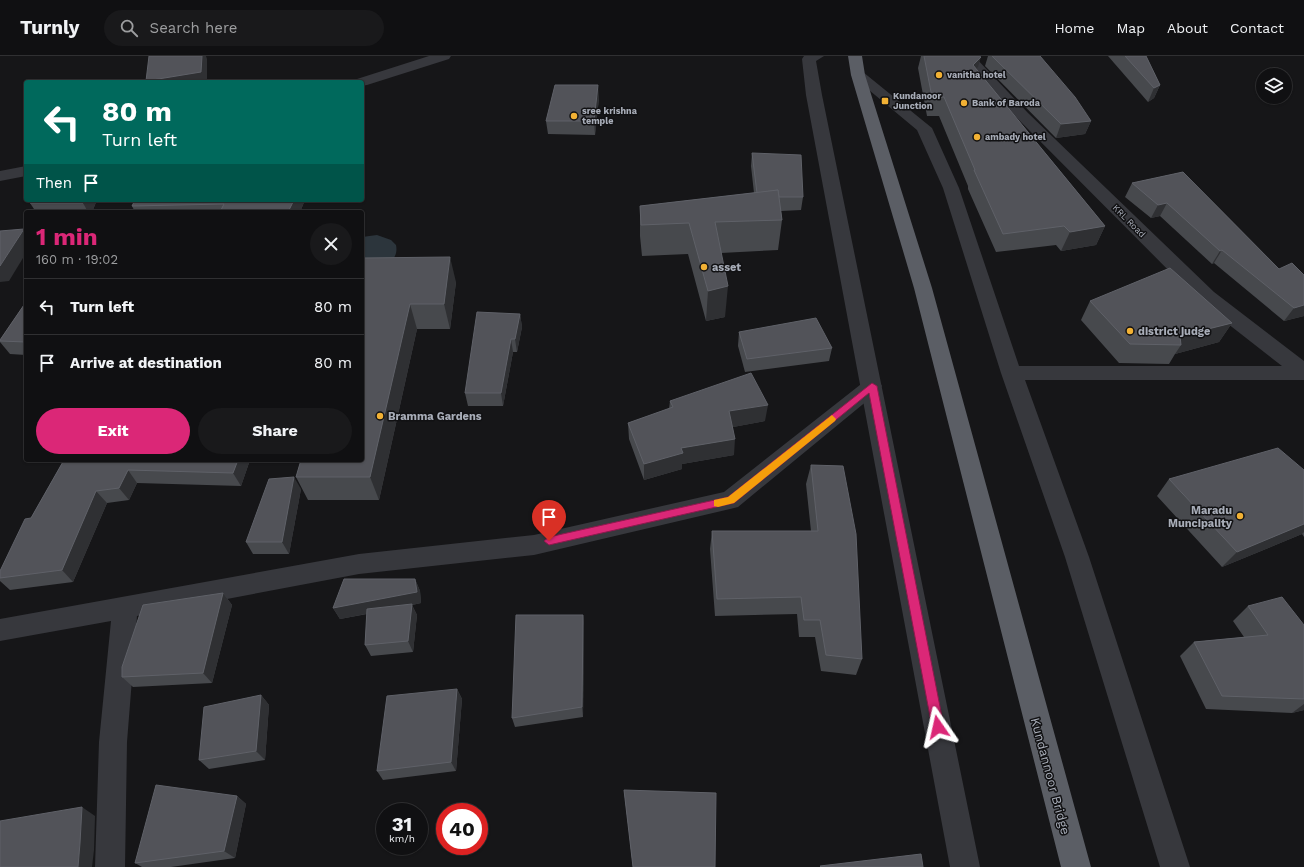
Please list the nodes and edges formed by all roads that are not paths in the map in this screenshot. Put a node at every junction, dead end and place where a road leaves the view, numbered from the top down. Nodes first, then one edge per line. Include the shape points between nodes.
1 (444, 56) edge
2 (817, 56) edge
3 (847, 56) edge
4 (966, 56) edge
5 (859, 62) edge
6 (364, 81) edge
7 (24, 170) edge
8 (0, 176) edge
9 (1304, 372) edge
10 (1011, 373) junction
11 (872, 386) junction
12 (125, 606) junction
13 (0, 630) edge
14 (110, 867) edge
15 (965, 867) edge
16 (1076, 867) edge
17 (1175, 867) edge

1 - 6 street
2 - 11 street via 809,59 814,95
3 - 5 highway, Kundannoor Bridge
4 - 9 street, KRL Road via 1206,297
5 - 10 street via 924,128 951,188
5 - 16 highway, Kundannoor Bridge via 922,288
7 - 8 street
9 - 10 street
10 - 17 street via 1077,557
11 - 12 street via 730,500 534,545 359,564
11 - 15 street
12 - 13 street
12 - 14 street via 113,742

